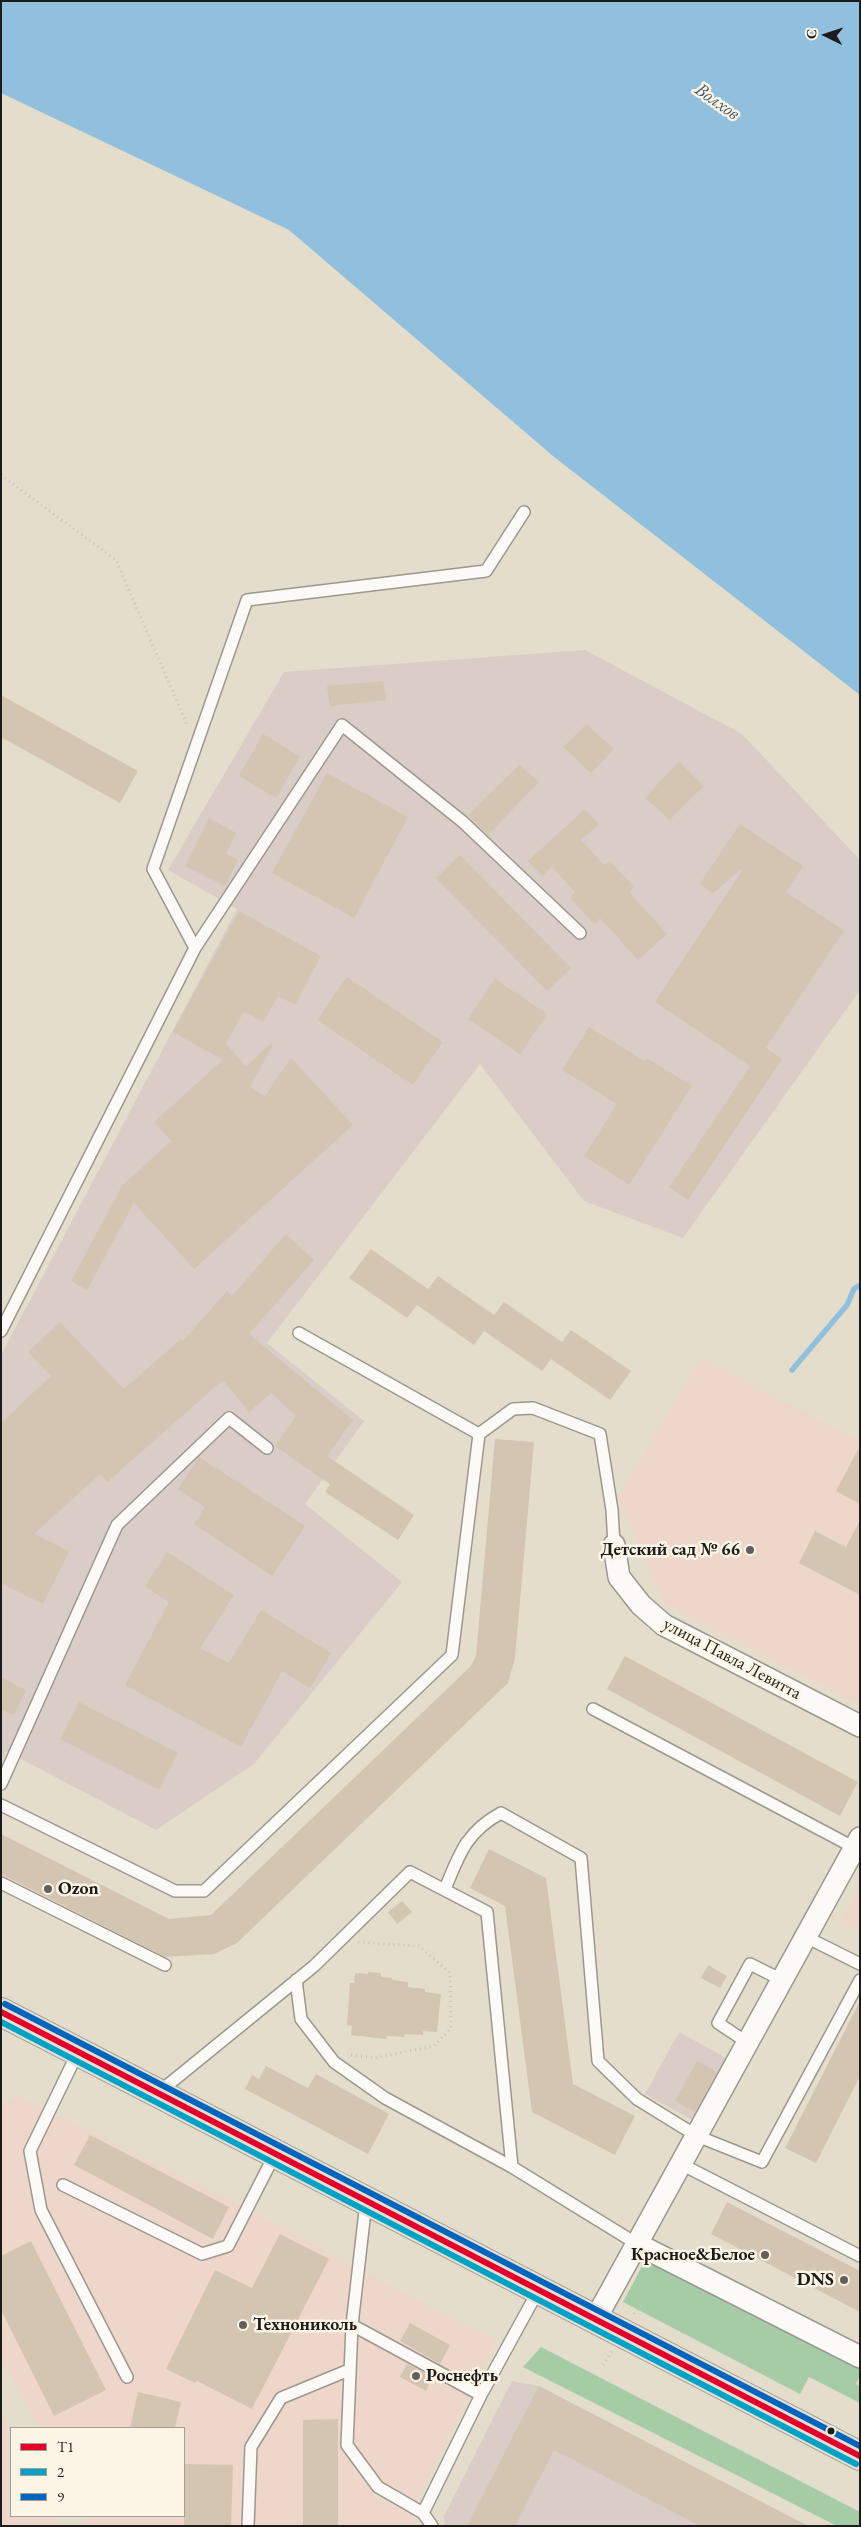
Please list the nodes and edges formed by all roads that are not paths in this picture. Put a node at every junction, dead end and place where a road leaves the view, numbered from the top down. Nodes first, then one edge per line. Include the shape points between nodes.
1 (524, 512) dead end
2 (580, 933) dead end
3 (195, 948) junction
4 (1, 1331) edge
5 (299, 1333) dead end
6 (478, 1434) junction
7 (267, 1448) dead end
8 (614, 1545) joint
9 (593, 1709) dead end
10 (860, 1726) edge
11 (1, 1784) edge
12 (1, 1805) edge
13 (857, 1843) edge
14 (1, 1882) edge
15 (444, 1889) junction
16 (806, 1937) junction
17 (860, 1964) edge
18 (164, 1965) dead end
19 (296, 1980) junction
20 (782, 1980) junction
21 (860, 1980) edge
22 (1, 2012) edge
23 (748, 2043) junction
24 (78, 2052) junction
25 (158, 2093) junction
26 (697, 2136) junction
27 (276, 2154) junction
28 (681, 2164) junction
29 (512, 2167) junction
30 (63, 2185) dead end
31 (366, 2201) junction
32 (637, 2244) junction
33 (860, 2256) edge
34 (538, 2291) junction
35 (595, 2320) junction
36 (352, 2325) junction
37 (860, 2357) edge
38 (349, 2370) junction
39 (127, 2376) dead end
40 (481, 2395) junction
41 (860, 2456) edge
42 (423, 2513) junction
43 (248, 2526) edge
44 (432, 2526) edge

1 - 3 lane via 486,572 247,600 153,870
2 - 3 lane via 463,822 342,725
3 - 4 lane
5 - 6 lane
6 - 8 lane via 513,1409 533,1408 600,1434
6 - 12 lane via 452,1655 204,1890 175,1891
7 - 11 lane via 229,1418 117,1525
8 - 10 street, улица Павла Левитта via 619,1577 641,1606 664,1626
9 - 13 lane
13 - 16 street
14 - 18 lane
15 - 19 lane via 410,1872
15 - 26 lane via 465,1843 483,1823 501,1813 581,1858 598,2061 637,2099
15 - 29 lane via 487,1912
16 - 17 lane
16 - 20 street
19 - 25 lane
19 - 29 lane via 301,2019 334,2062 385,2098
20 - 23 street
20 - 23 lane via 750,1964 718,2022
21 - 26 lane via 762,2162
22 - 24 main road
23 - 26 street
24 - 25 main road
24 - 39 lane via 30,2151 41,2210
25 - 27 main road
26 - 28 street
27 - 30 lane via 228,2246 202,2254
27 - 31 main road
28 - 32 street
28 - 33 lane
29 - 32 lane
31 - 34 main road
31 - 36 lane
32 - 35 street
32 - 37 street
34 - 35 main road
34 - 40 lane
35 - 41 main road
36 - 38 lane
36 - 40 lane
38 - 42 lane via 347,2445 378,2488
38 - 43 lane via 281,2398 251,2447
40 - 42 lane
42 - 44 lane

